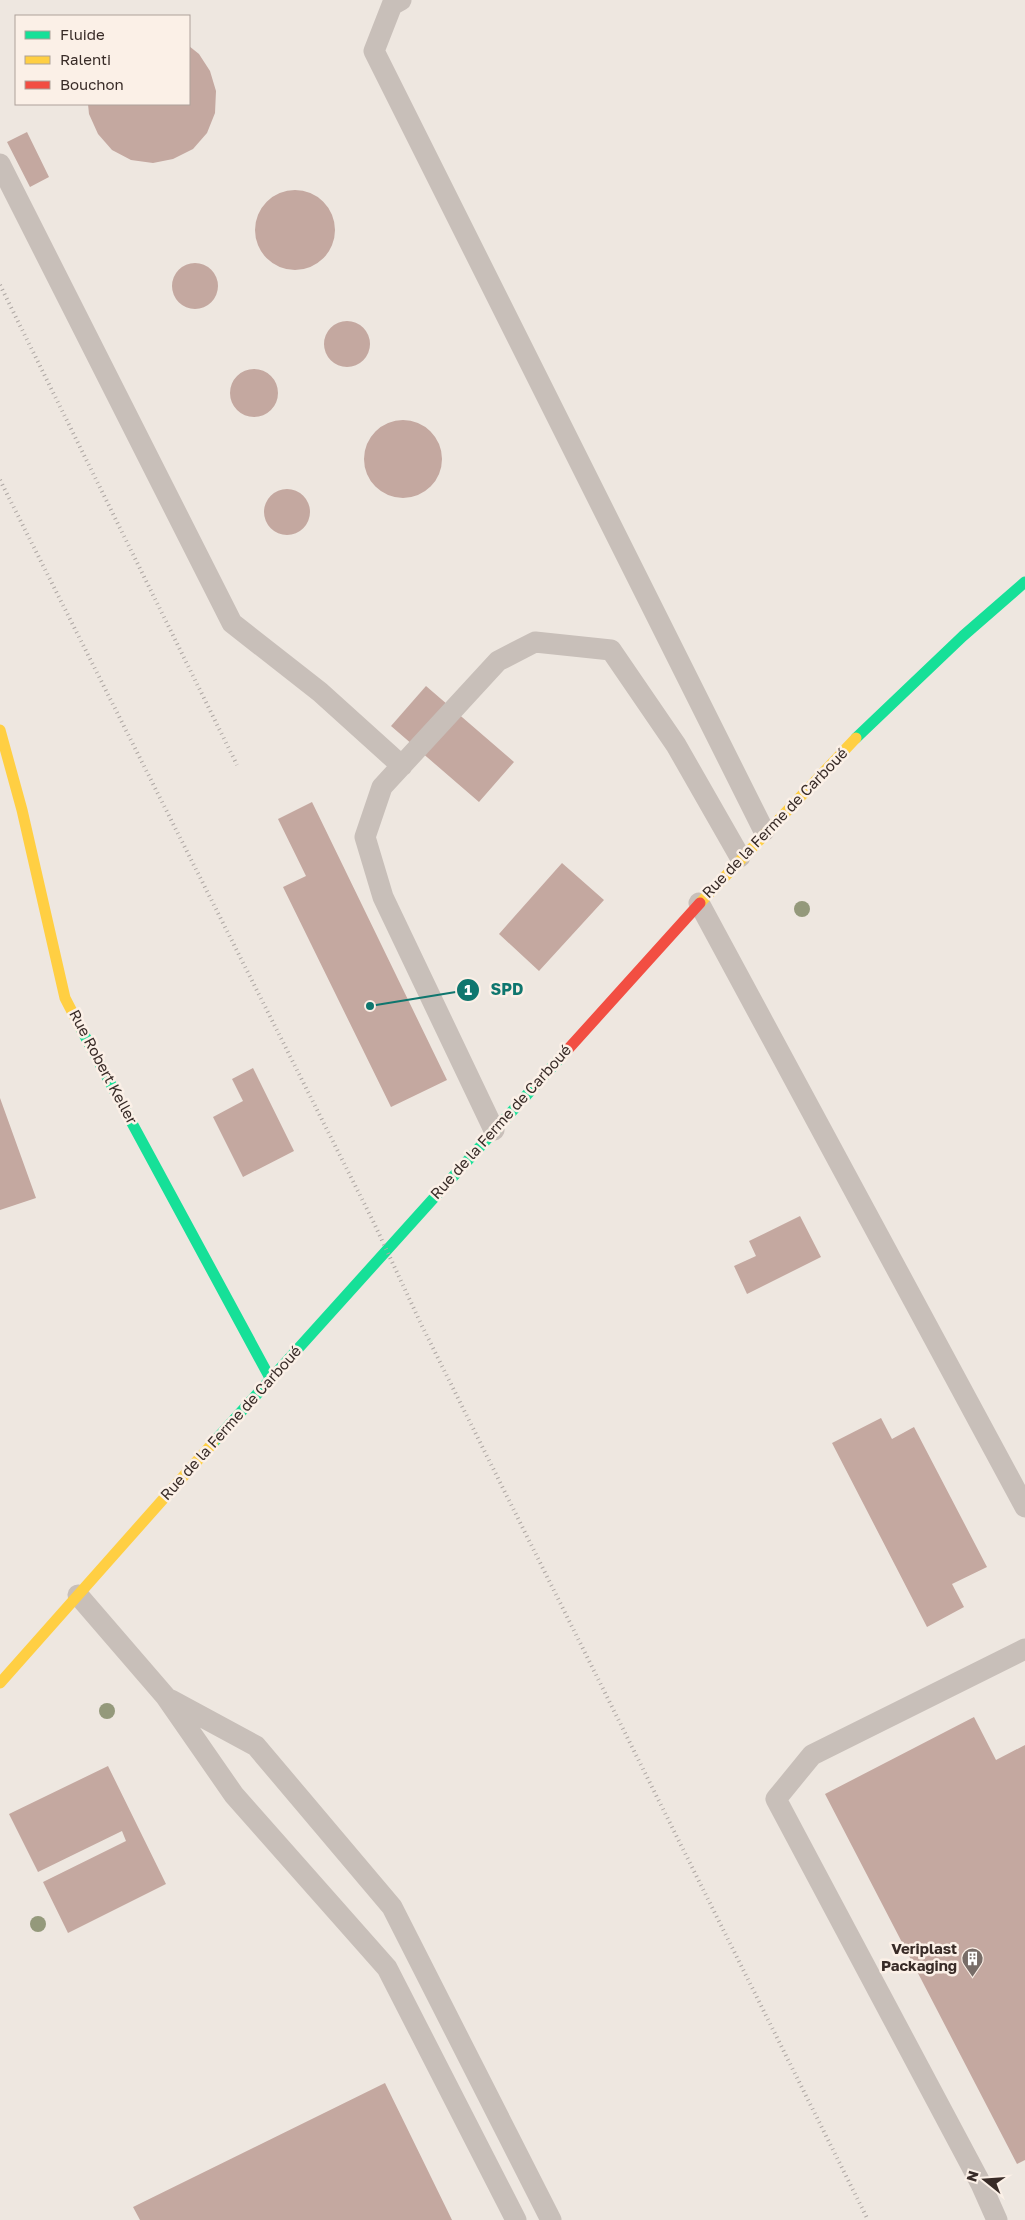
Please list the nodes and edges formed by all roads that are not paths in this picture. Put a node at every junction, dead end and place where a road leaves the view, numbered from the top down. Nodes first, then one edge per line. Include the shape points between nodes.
1 (401, 0) edge
2 (0, 164) edge
3 (1025, 582) edge
4 (0, 730) edge
5 (402, 766) junction
6 (764, 830) junction
7 (740, 857) junction
8 (699, 903) junction
9 (494, 1130) junction
10 (270, 1378) junction
11 (1025, 1507) edge
12 (78, 1595) junction
13 (1025, 1649) edge
14 (0, 1683) edge
15 (166, 1697) junction
16 (516, 2220) edge
17 (551, 2220) edge
18 (997, 2220) edge

1 - 6 lane via 392,5 374,51
2 - 5 lane via 232,623 320,692
3 - 6 street, Rue de la Ferme de Carboué via 875,720
4 - 10 street, Rue Robert Keller via 22,810 65,998
5 - 7 lane via 498,661 535,642 611,650 676,745
5 - 9 lane via 382,787 366,837 383,897
6 - 7 street, Rue de la Ferme de Carboué
7 - 8 street, Rue de la Ferme de Carboué
8 - 9 street, Rue de la Ferme de Carboué
8 - 11 lane
9 - 10 street, Rue de la Ferme de Carboué
10 - 12 street, Rue de la Ferme de Carboué
12 - 14 street, Rue de la Ferme de Carboué
12 - 15 lane
13 - 18 lane via 812,1755 776,1799 981,2184
15 - 16 lane via 234,1795 386,1968
15 - 17 lane via 256,1746 392,1907

